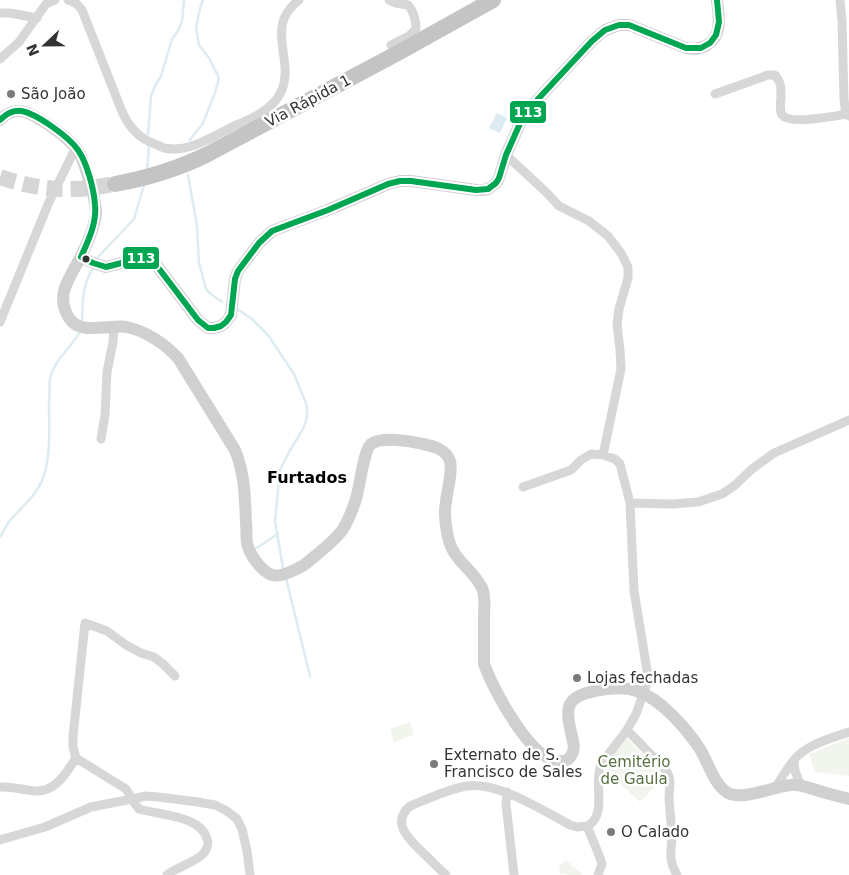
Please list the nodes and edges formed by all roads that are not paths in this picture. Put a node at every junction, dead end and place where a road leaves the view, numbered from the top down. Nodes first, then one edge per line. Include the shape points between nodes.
1 (54, 0) edge
2 (70, 0) edge
3 (299, 0) edge
4 (389, 0) edge
5 (493, 0) edge
6 (718, 0) edge
7 (840, 0) edge
8 (0, 13) edge
9 (37, 18) junction
10 (391, 46) dead end
11 (0, 59) edge
12 (715, 94) dead end
13 (848, 115) edge
14 (0, 120) edge
15 (76, 147) junction
16 (506, 156) junction
17 (115, 184) tunnel mouth
18 (81, 257) junction
19 (0, 322) edge
20 (114, 326) junction
21 (849, 420) edge
22 (101, 439) dead end
23 (603, 455) junction
24 (523, 487) dead end
25 (630, 503) junction
26 (175, 676) dead end
27 (644, 694) junction
28 (627, 730) junction
29 (849, 732) edge
30 (76, 758) junction
31 (794, 760) junction
32 (801, 786) junction
33 (0, 787) edge
34 (776, 788) junction
35 (507, 792) junction
36 (132, 799) junction
37 (849, 800) edge
38 (587, 826) junction
39 (0, 840) edge
40 (168, 875) edge
41 (250, 875) edge
42 (446, 875) edge
43 (514, 875) edge
44 (598, 875) edge
45 (677, 875) edge

1 - 9 street via 46,4
2 - 3 street via 82,10 126,120 139,136 173,149 197,144 251,119 274,102 281,92 285,75 282,22 287,11
4 - 10 street via 408,5 416,19 416,29
5 - 17 highway, Via Rápida 1 via 193,162 146,178
6 - 16 main road via 718,31 712,42 703,48 686,48 629,25 605,30 522,119
7 - 13 street via 844,99
8 - 9 street
9 - 11 street via 19,42
12 - 13 street via 775,75 781,85 780,110 786,118 816,120
14 - 15 main road via 18,110 28,112
15 - 18 main road via 84,162 96,214
15 - 19 street via 49,202
16 - 18 main road via 499,178 488,189 400,181 272,231 238,271 231,315 221,326 214,328 208,328 198,320 157,266 148,259 106,267
16 - 23 street via 559,206 589,221 608,236 628,267 617,325 620,369
18 - 20 main road via 66,282 63,298 66,314 71,321 85,328
20 - 22 street
20 - 27 main road via 140,332 170,349 227,436 241,464 247,543 251,554 265,570 282,574 298,569 342,530 356,501 370,444 379,440 397,440 428,445 446,453 451,463 445,514 449,543 483,592 484,664 523,735 546,756 558,762 566,761 574,750 568,712 572,700 604,689 630,689
21 - 25 street via 774,454 722,494 698,502
23 - 24 street via 592,454 570,470
23 - 25 street via 620,464
25 - 27 street via 634,591 647,670
26 - 30 street via 154,657 126,645 107,631 85,623 73,736
27 - 28 street
27 - 34 main road via 664,707 682,726 700,749 718,783 729,794 744,795
28 - 38 street via 598,771 598,811 596,819
28 - 45 street via 670,775 670,858
29 - 31 street via 818,743
30 - 33 street via 64,776 46,789
30 - 36 street via 121,785
31 - 32 street
31 - 34 street
32 - 34 main road via 793,784
32 - 37 main road
35 - 38 street via 570,825
35 - 42 street via 469,786 405,810 402,816 405,833
35 - 43 street
36 - 39 street via 91,808 45,827
36 - 40 street via 139,808 179,817 204,831 208,845 204,853
36 - 41 street via 146,796 174,799 214,805 227,811 237,819 242,829
38 - 44 street via 602,864

